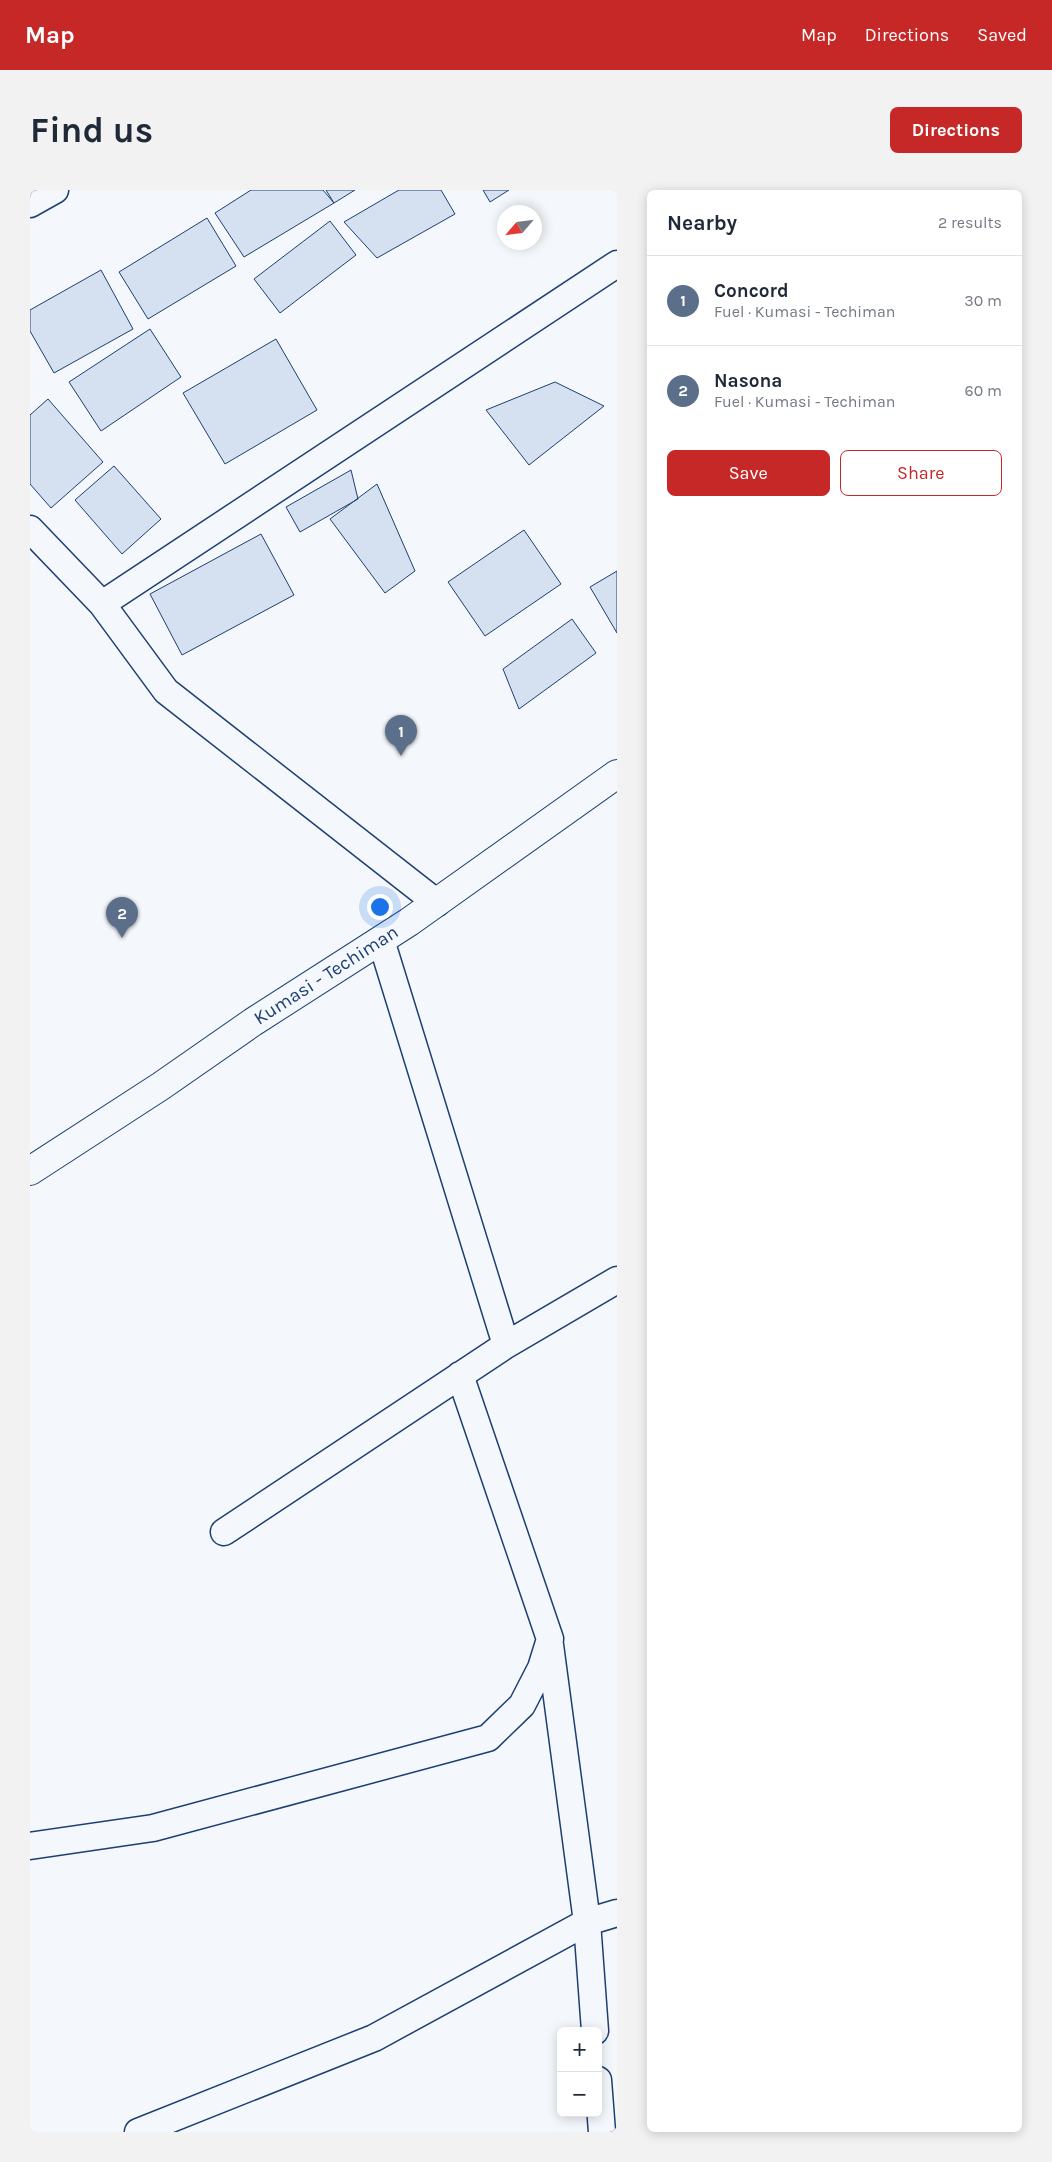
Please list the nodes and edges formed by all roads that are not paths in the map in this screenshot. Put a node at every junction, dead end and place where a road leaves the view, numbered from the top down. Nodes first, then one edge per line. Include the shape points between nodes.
1 (55, 190) edge
2 (30, 204) edge
3 (617, 264) edge
4 (30, 529) edge
5 (102, 604) junction
6 (617, 774) edge
7 (437, 903) junction
8 (382, 940) junction
9 (30, 1171) edge
10 (617, 1280) edge
11 (506, 1345) junction
12 (460, 1375) junction
13 (224, 1532) dead end
14 (550, 1639) junction
15 (30, 1846) edge
16 (617, 1913) edge
17 (587, 1922) junction
18 (595, 2027) edge
19 (601, 2117) edge
20 (138, 2132) edge
21 (602, 2132) edge

1 - 2 street
3 - 5 street
4 - 5 street
5 - 7 street via 166,691
6 - 7 highway, Kumasi - Techiman
7 - 8 highway, Kumasi - Techiman
8 - 9 highway, Kumasi - Techiman
8 - 11 street
10 - 11 street
11 - 12 street
12 - 13 street
12 - 14 street
14 - 15 street via 541,1668 522,1705 488,1738 153,1828
14 - 17 street
16 - 17 street
17 - 18 street
17 - 20 street via 374,2038
19 - 21 street

